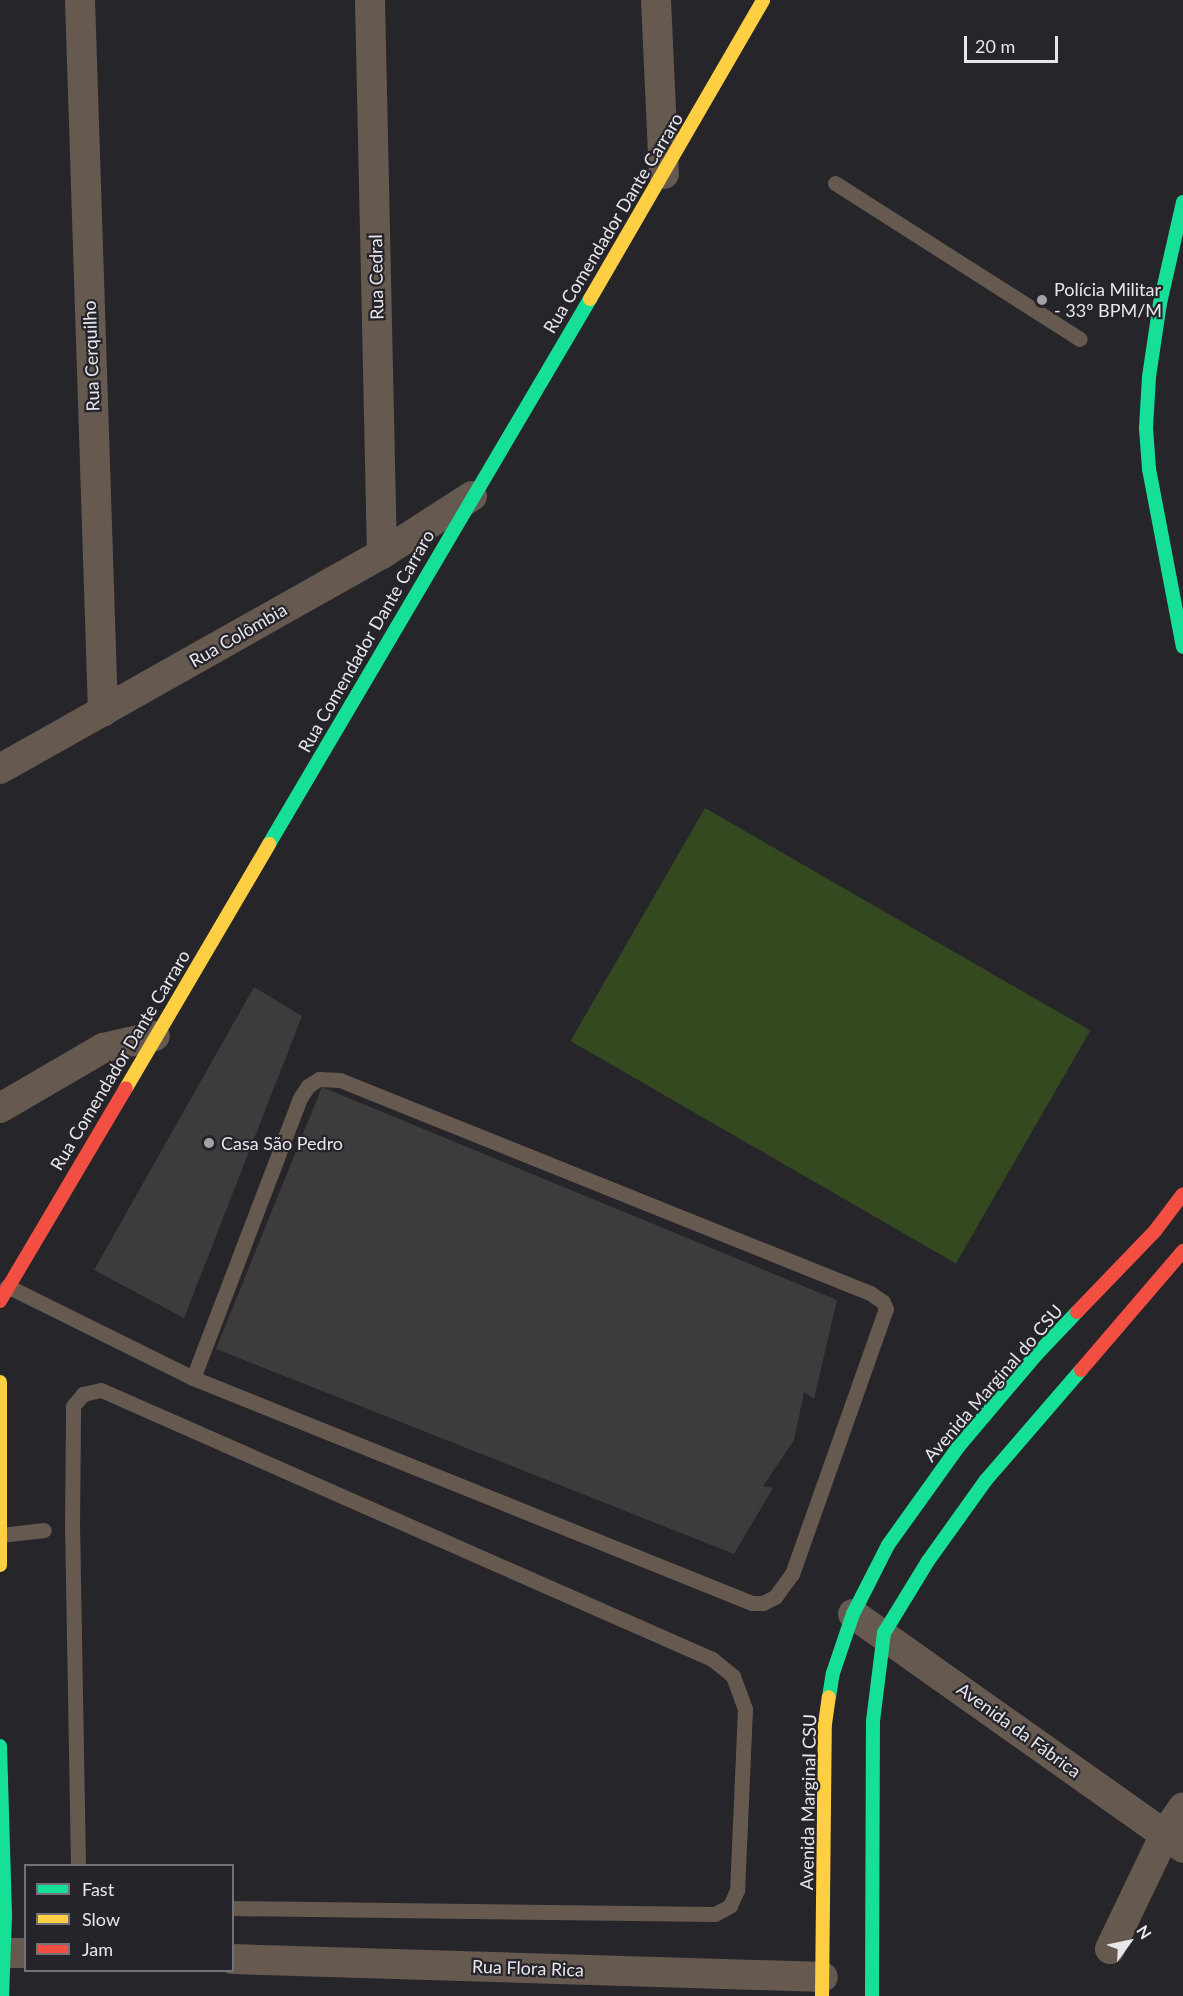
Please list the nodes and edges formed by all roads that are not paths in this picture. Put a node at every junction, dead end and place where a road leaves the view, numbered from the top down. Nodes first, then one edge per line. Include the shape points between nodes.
1 (80, 0) edge
2 (370, 0) edge
3 (656, 0) edge
4 (763, 0) edge
5 (664, 174) junction
6 (835, 183) dead end
7 (1183, 202) edge
8 (1080, 339) dead end
9 (472, 496) junction
10 (382, 554) junction
11 (1183, 647) edge
12 (103, 712) junction
13 (0, 769) edge
14 (155, 1036) junction
15 (0, 1108) edge
16 (1183, 1194) edge
17 (1183, 1251) edge
18 (7, 1286) junction
19 (0, 1301) edge
20 (193, 1378) junction
21 (0, 1382) edge
22 (44, 1530) dead end
23 (1, 1535) edge
24 (0, 1566) edge
25 (853, 1614) junction
26 (884, 1633) junction
27 (0, 1746) edge
28 (1183, 1807) edge
29 (1174, 1841) edge
30 (78, 1864) edge
31 (234, 1908) edge
32 (1110, 1949) dead end
33 (234, 1959) edge
34 (6, 1971) edge
35 (822, 1987) edge
36 (872, 1996) edge

1 - 12 street, Rua Cerquilho
2 - 10 street, Rua Cedral
3 - 5 street
4 - 5 main road, Rua Comendador Dante Carraro
5 - 9 main road, Rua Comendador Dante Carraro
6 - 8 lane
7 - 11 main road via 1161,303 1149,377 1146,428 1149,469
9 - 10 street, Rua Colômbia
9 - 14 main road, Rua Comendador Dante Carraro
10 - 12 street, Rua Colômbia
12 - 13 street, Rua Colômbia
14 - 15 street via 103,1048
14 - 18 main road, Rua Comendador Dante Carraro
16 - 25 main road, Avenida Marginal do CSU via 1155,1231 1036,1355 959,1446 888,1545
17 - 26 main road via 986,1480
18 - 19 main road, Rua Comendador Dante Carraro
18 - 20 lane
20 - 20 lane via 300,1098 319,1079 340,1080 859,1288 878,1296 886,1309 792,1574 775,1597 763,1603 752,1603
21 - 23 main road
22 - 23 lane
23 - 24 main road
25 - 26 street, Avenida da Fábrica
25 - 35 main road, Avenida Marginal CSU via 833,1673 825,1724
26 - 29 street, Avenida da Fábrica
26 - 36 main road via 873,1721
27 - 34 main road
28 - 29 street
29 - 32 street
30 - 31 lane via 73,1406 83,1394 101,1390 712,1659 733,1676 745,1709 737,1890 730,1906 715,1914
33 - 35 street, Rua Flora Rica

